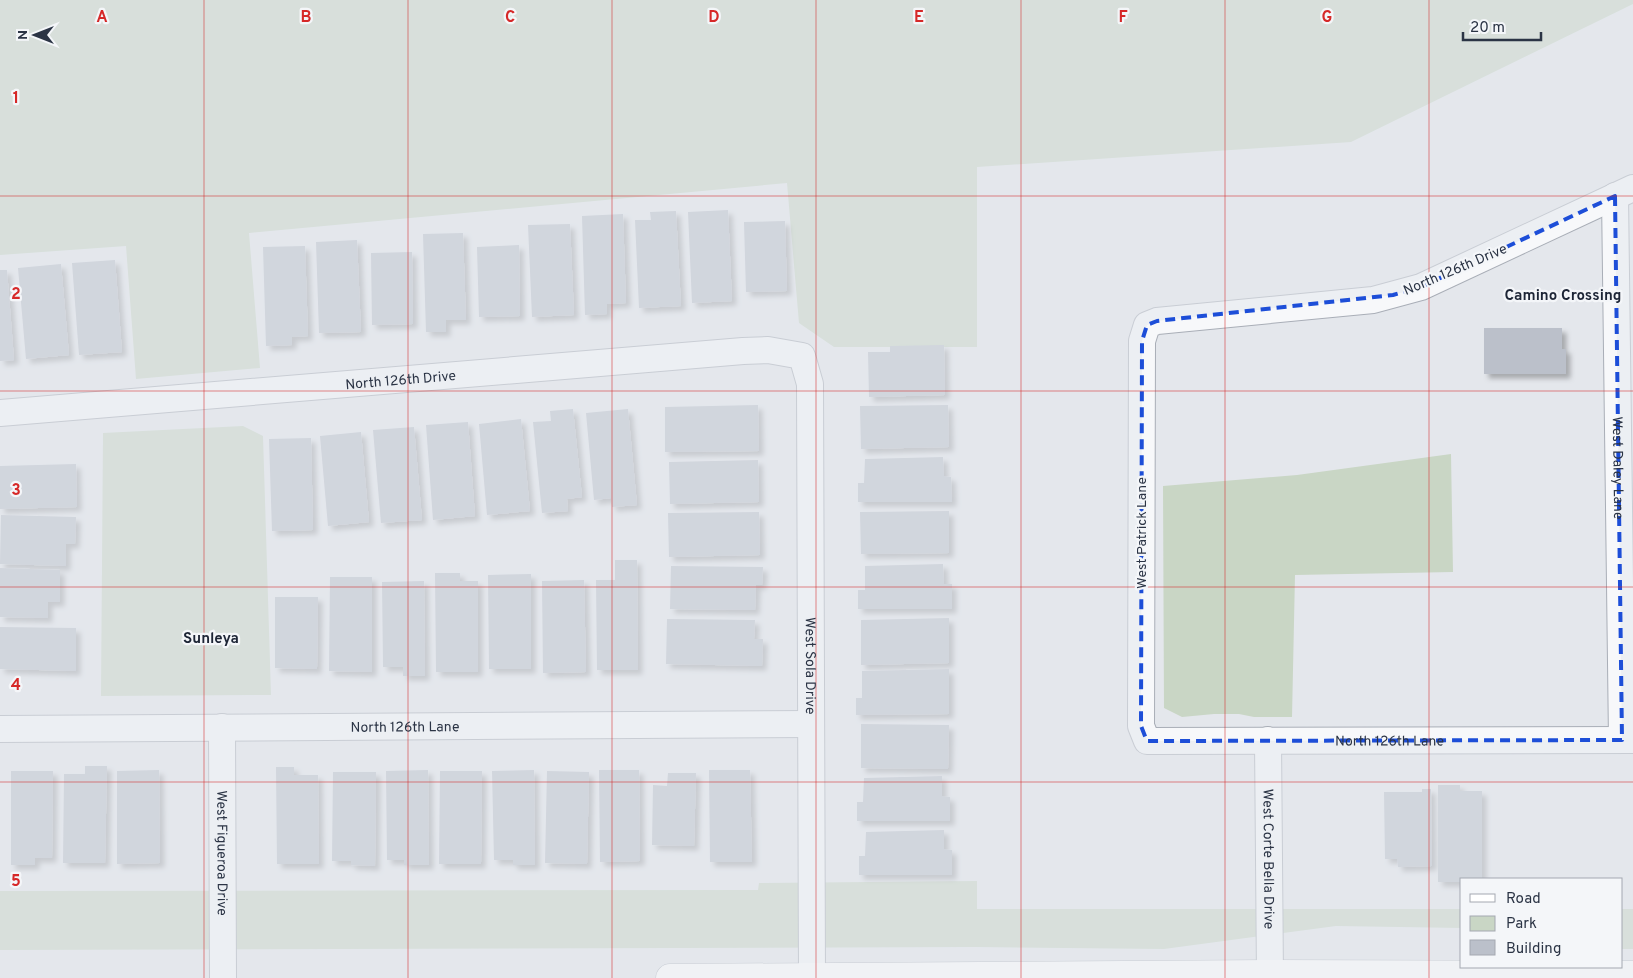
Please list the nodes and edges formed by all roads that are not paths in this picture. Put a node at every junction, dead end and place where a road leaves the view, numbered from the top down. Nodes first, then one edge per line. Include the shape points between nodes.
1 (1624, 192) edge
2 (1147, 325) joint
3 (802, 356) joint
4 (0, 413) edge
5 (810, 724) junction
6 (222, 727) junction
7 (0, 729) edge
8 (1268, 740) junction
9 (1627, 740) edge
10 (1147, 741) joint
11 (1633, 975) edge
12 (1270, 976) edge
13 (812, 977) edge
14 (222, 978) edge
15 (670, 978) edge

1 - 2 street, North 126th Drive via 1421,287 1393,295 1373,300 1157,321
1 - 9 street, West Daley Lane
2 - 10 street, West Patrick Lane via 1142,340 1141,726
3 - 4 street, North 126th Drive via 768,350 743,351
3 - 5 street, West Sola Drive via 810,384
5 - 6 street, North 126th Lane
5 - 13 street, West Sola Drive
6 - 7 street, North 126th Lane
6 - 14 street, West Figueroa Drive
8 - 9 street, North 126th Lane
8 - 10 street, North 126th Lane
8 - 12 street, West Corte Bella Drive
11 - 12 main road
12 - 13 main road
13 - 15 main road

